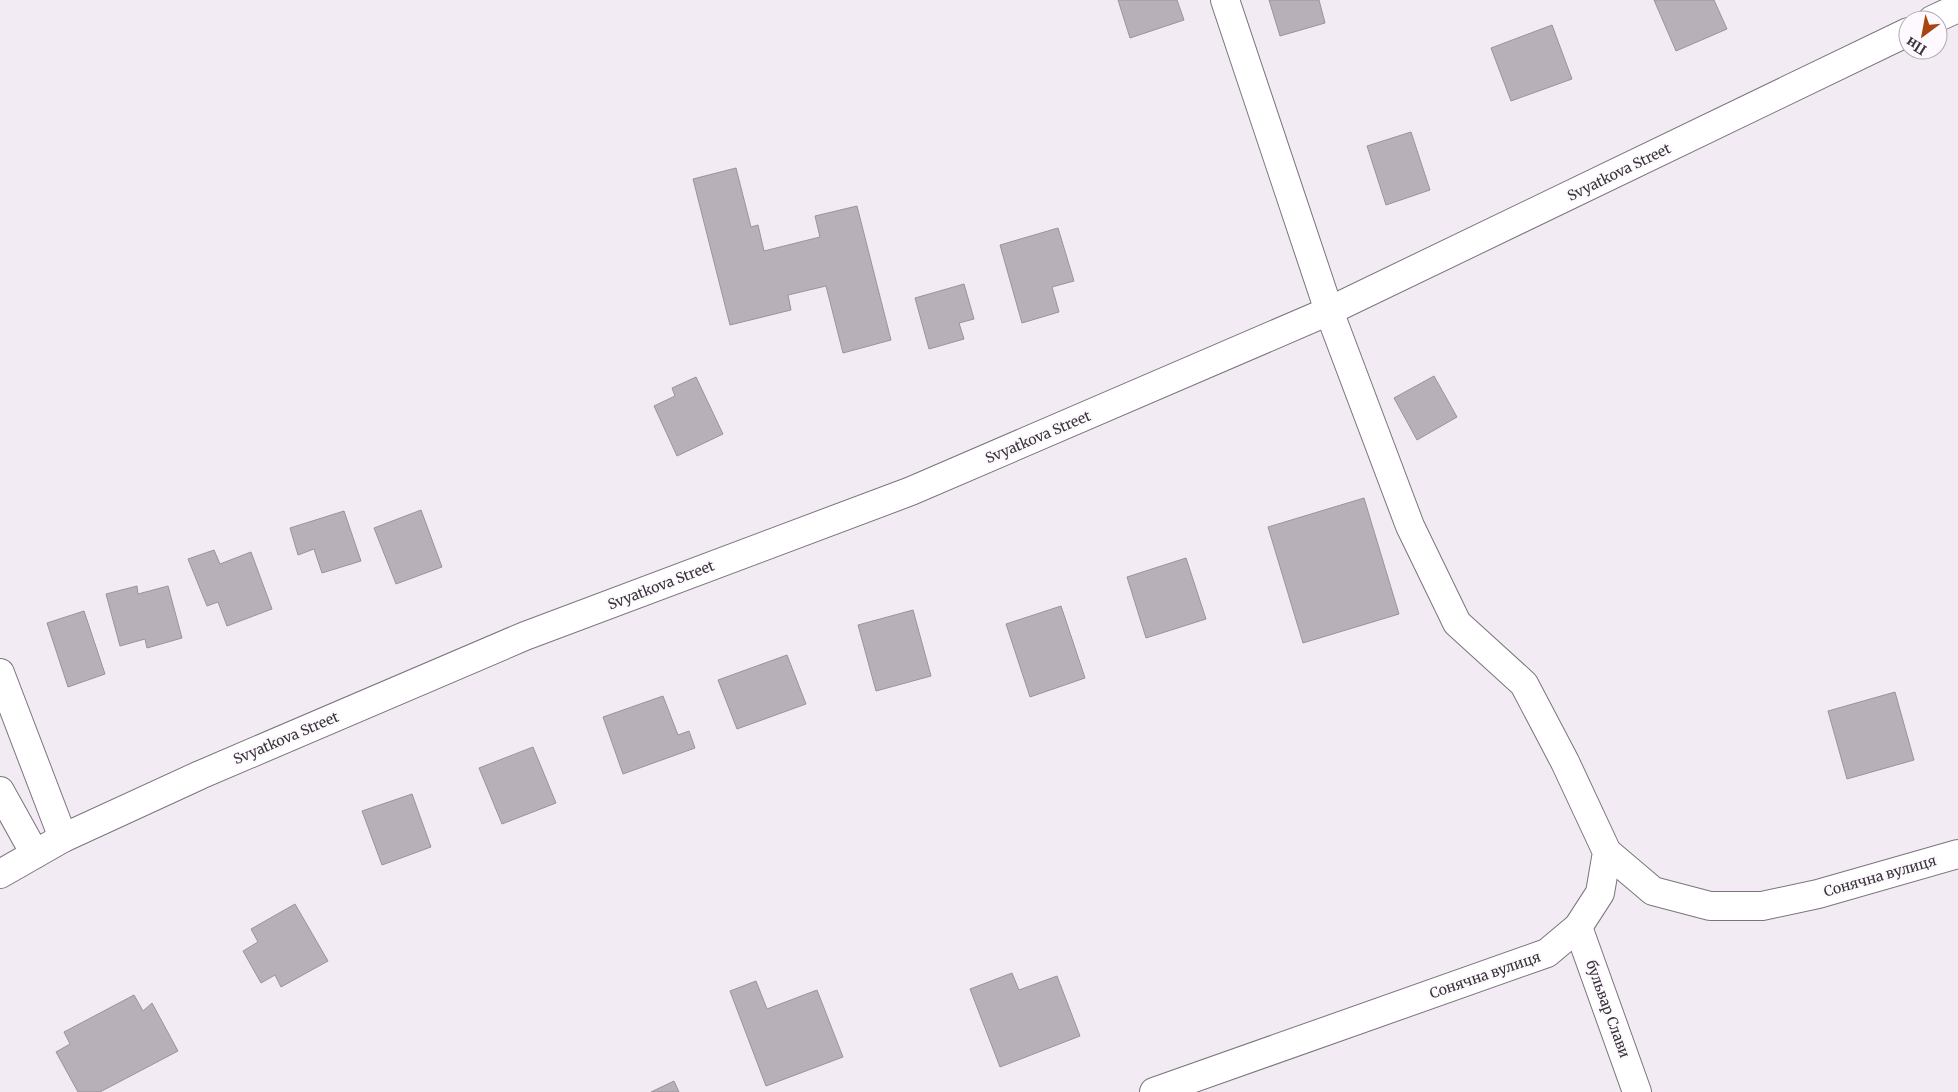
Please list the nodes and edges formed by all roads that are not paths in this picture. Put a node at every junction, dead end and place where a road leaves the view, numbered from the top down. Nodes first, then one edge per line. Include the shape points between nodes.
1 (1225, 0) edge
2 (1898, 37) edge
3 (1330, 311) junction
4 (0, 673) edge
5 (0, 791) edge
6 (63, 838) junction
7 (1608, 852) junction
8 (35, 854) junction
9 (1958, 854) edge
10 (0, 874) edge
11 (1578, 927) junction
12 (1154, 1092) edge
13 (1637, 1092) edge

1 - 3 street
2 - 3 street, Svyatkova Street
3 - 6 street, Svyatkova Street via 912,491 525,636 200,775
3 - 7 street via 1410,526 1457,623 1524,684
4 - 6 street
5 - 8 street
6 - 8 street, Svyatkova Street
7 - 9 street, Сонячна вулиця via 1653,891 1710,906 1762,906 1818,894
7 - 11 street, Сонячна вулиця via 1600,893
8 - 10 street, Svyatkova Street
11 - 12 street, Сонячна вулиця via 1547,953
11 - 13 street, бульвар Слави

